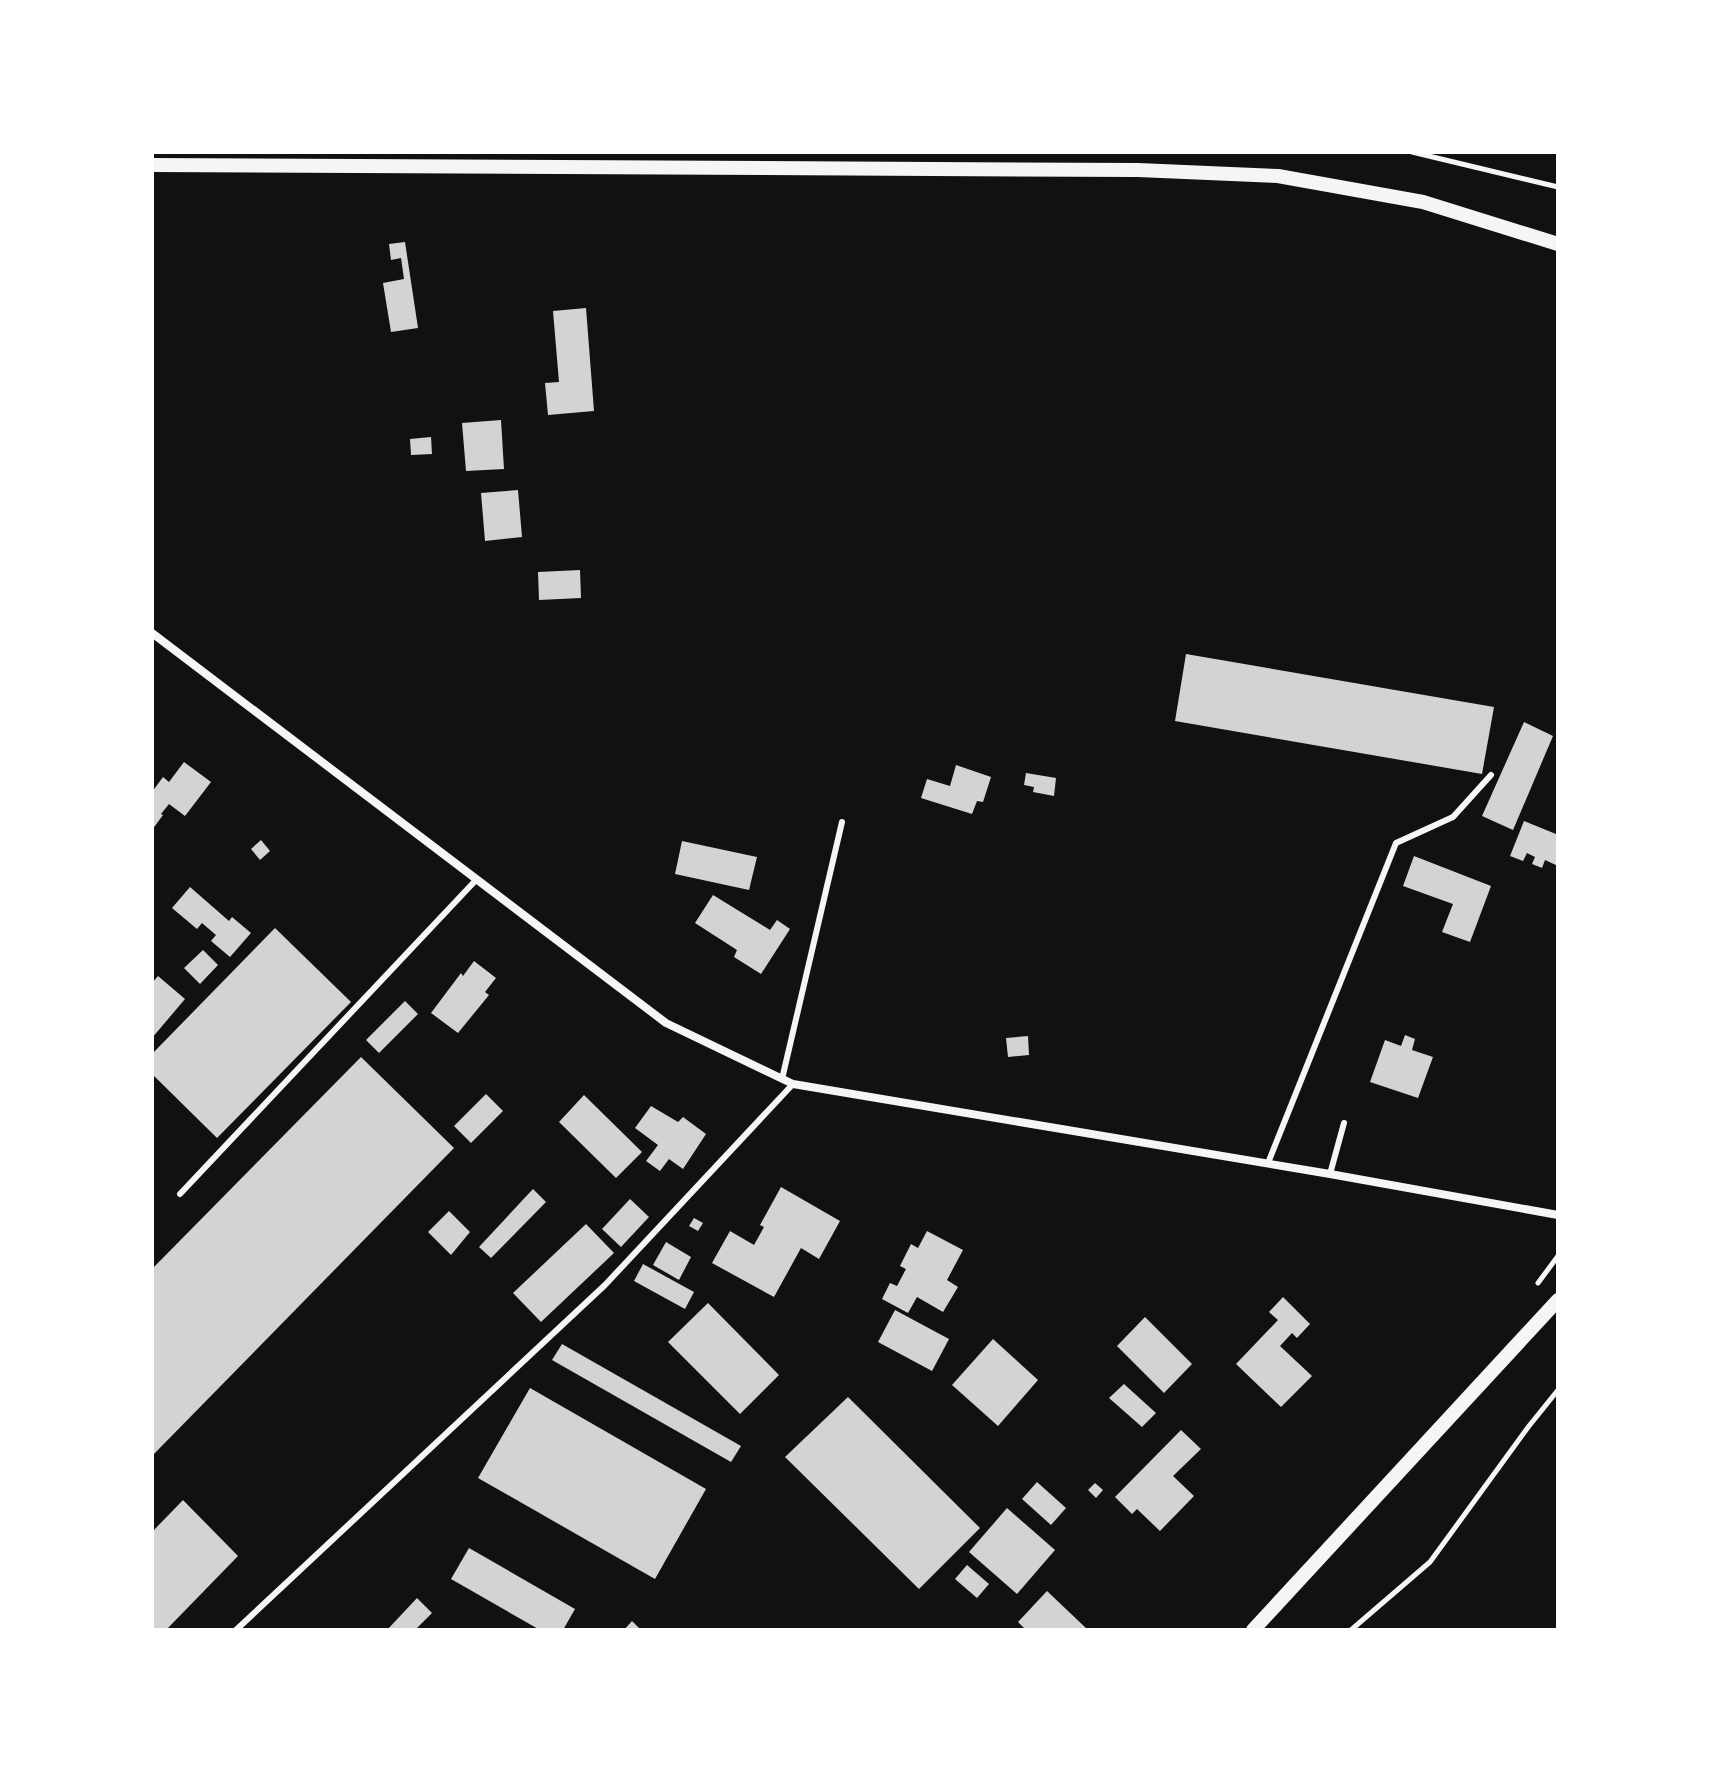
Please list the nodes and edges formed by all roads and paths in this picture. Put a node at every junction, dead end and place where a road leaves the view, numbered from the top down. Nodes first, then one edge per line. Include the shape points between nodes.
1 (1412, 152) edge
2 (152, 165) edge
3 (1558, 187) edge
4 (1558, 244) edge
5 (152, 633) edge
6 (1491, 775) dead end
7 (842, 822) dead end
8 (476, 880) junction
9 (782, 1079) junction
10 (793, 1084) junction
11 (1344, 1123) dead end
12 (1268, 1163) junction
13 (1330, 1174) junction
14 (180, 1194) dead end
15 (1558, 1215) edge
16 (1558, 1300) edge
17 (1558, 1390) edge
18 (236, 1630) edge
19 (1253, 1630) edge
20 (1351, 1630) edge

1 - 3 path
2 - 4 street via 1124,170 1278,176 1423,202
5 - 8 street
6 - 12 lane via 1453,817 1396,843
7 - 9 lane
8 - 9 street via 666,1023
8 - 14 lane
9 - 10 street
10 - 12 street
10 - 18 lane via 605,1285
11 - 13 lane
12 - 13 street
13 - 15 street
16 - 19 street
17 - 20 path via 1430,1562

